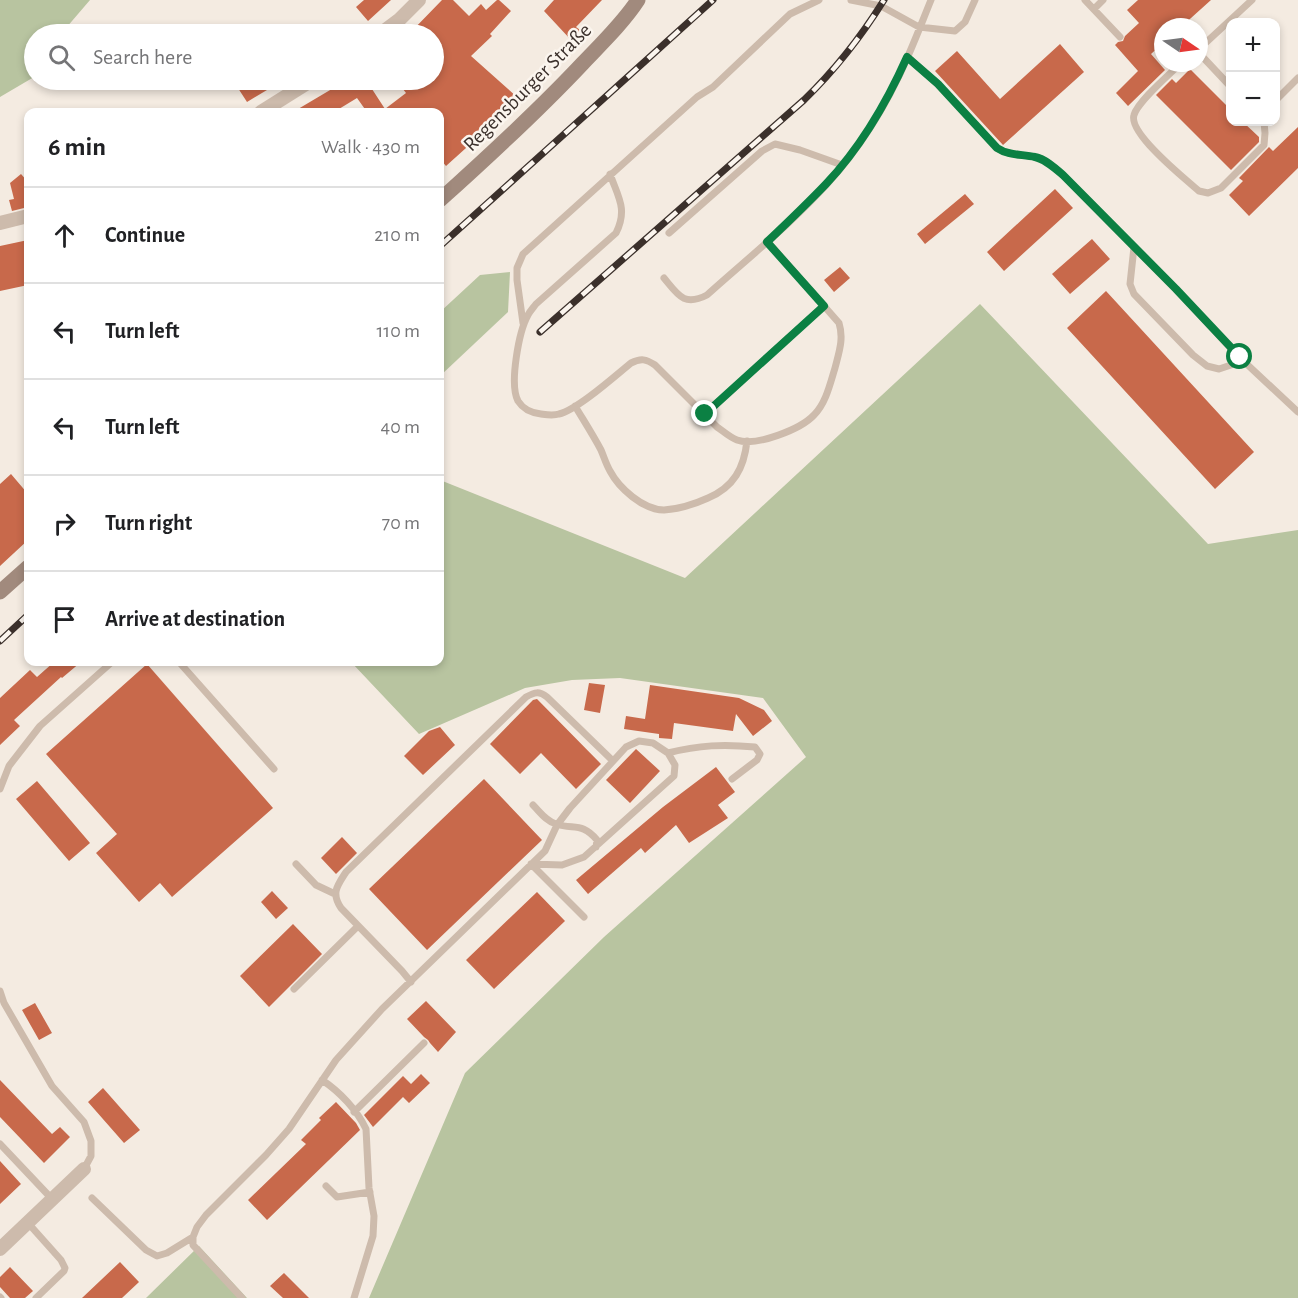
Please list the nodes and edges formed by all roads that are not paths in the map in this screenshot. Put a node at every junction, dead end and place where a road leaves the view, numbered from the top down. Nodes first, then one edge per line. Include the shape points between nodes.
1 (419, 0) edge
2 (638, 0) edge
3 (819, 0) edge
4 (851, 0) edge
5 (931, 0) edge
6 (975, 0) edge
7 (1085, 0) edge
8 (1103, 0) edge
9 (1252, 0) edge
10 (1094, 9) junction
11 (393, 24) edge
12 (920, 27) junction
13 (1120, 37) dead end
14 (1208, 42) edge
15 (907, 57) junction
16 (1208, 61) edge
17 (1172, 72) edge
18 (1298, 78) edge
19 (1226, 81) edge
20 (296, 90) edge
21 (1280, 95) edge
22 (267, 108) edge
23 (1264, 126) edge
24 (842, 165) junction
25 (610, 174) junction
26 (444, 196) edge
27 (24, 217) edge
28 (0, 223) edge
29 (669, 233) dead end
30 (767, 242) junction
31 (1134, 247) junction
32 (664, 278) dead end
33 (824, 306) junction
34 (523, 326) junction
35 (1240, 357) junction
36 (575, 406) junction
37 (1298, 412) edge
38 (705, 414) junction
39 (747, 441) junction
40 (24, 571) edge
41 (0, 592) edge
42 (108, 666) edge
43 (183, 666) edge
44 (668, 753) junction
45 (613, 761) junction
46 (274, 769) dead end
47 (732, 779) dead end
48 (0, 789) edge
49 (532, 805) dead end
50 (557, 825) junction
51 (596, 847) junction
52 (296, 864) dead end
53 (531, 864) junction
54 (335, 894) junction
55 (584, 917) dead end
56 (358, 926) junction
57 (411, 982) junction
58 (294, 988) dead end
59 (0, 992) edge
60 (424, 1043) dead end
61 (322, 1080) junction
62 (354, 1112) junction
63 (0, 1144) edge
64 (84, 1169) joint
65 (326, 1186) dead end
66 (370, 1192) junction
67 (92, 1198) dead end
68 (53, 1200) junction
69 (28, 1223) junction
70 (193, 1238) junction
71 (0, 1249) edge
72 (36, 1298) edge
73 (242, 1298) edge
74 (354, 1298) edge

1 - 11 street
2 - 26 main road, Regensburger Straße via 564,84
3 - 25 lane via 790,14 713,87
4 - 12 lane via 881,6
5 - 12 lane
6 - 12 lane via 965,22 955,31
7 - 10 lane
8 - 10 lane
9 - 14 lane
10 - 13 lane
12 - 15 lane
15 - 24 lane via 878,114
15 - 31 lane via 938,84 997,148 1050,164
16 - 19 lane
17 - 23 lane via 1149,94 1132,121 1154,150 1199,191 1208,193 1221,188 1264,146
18 - 21 lane
20 - 22 street
24 - 29 lane via 775,144
24 - 30 lane
25 - 34 lane via 523,254 517,280
25 - 34 lane via 622,208 622,221 616,233 536,304
27 - 28 street
30 - 32 lane via 695,301 676,293
30 - 33 lane
31 - 35 lane
31 - 35 lane via 1130,284 1134,294 1207,366 1219,369
33 - 38 lane
33 - 39 lane via 842,333 822,403 801,426
34 - 36 lane via 514,385 518,400 525,409 550,416
35 - 37 lane
36 - 38 lane via 631,363 646,359
36 - 39 lane via 611,473 627,494 645,506 662,510 695,504 717,494 741,470
38 - 39 lane via 728,435
40 - 41 main road
42 - 48 lane via 40,726 9,766
43 - 46 lane
44 - 45 lane via 652,743 639,741 626,747
44 - 47 lane via 709,745 755,747 760,754 757,760
44 - 51 lane via 675,765 674,776
45 - 50 lane
45 - 54 lane via 548,697 535,692 346,872
49 - 50 lane
50 - 51 lane via 590,831 597,840
50 - 53 lane via 545,851
51 - 53 lane via 584,857 562,865
52 - 54 lane via 316,885
53 - 55 lane
53 - 57 lane
54 - 56 lane via 341,908
56 - 57 lane
56 - 58 lane
57 - 61 lane via 382,1009
59 - 64 lane via 52,1086 84,1122 91,1141 91,1156
60 - 62 lane
61 - 62 lane
61 - 70 lane via 289,1129 206,1215
62 - 66 lane via 366,1130
63 - 68 lane
64 - 68 street
65 - 66 lane via 337,1197
66 - 74 lane via 373,1236
67 - 70 lane via 146,1250 158,1256
68 - 69 street
69 - 71 street
69 - 72 lane via 65,1268
70 - 73 lane via 193,1245

